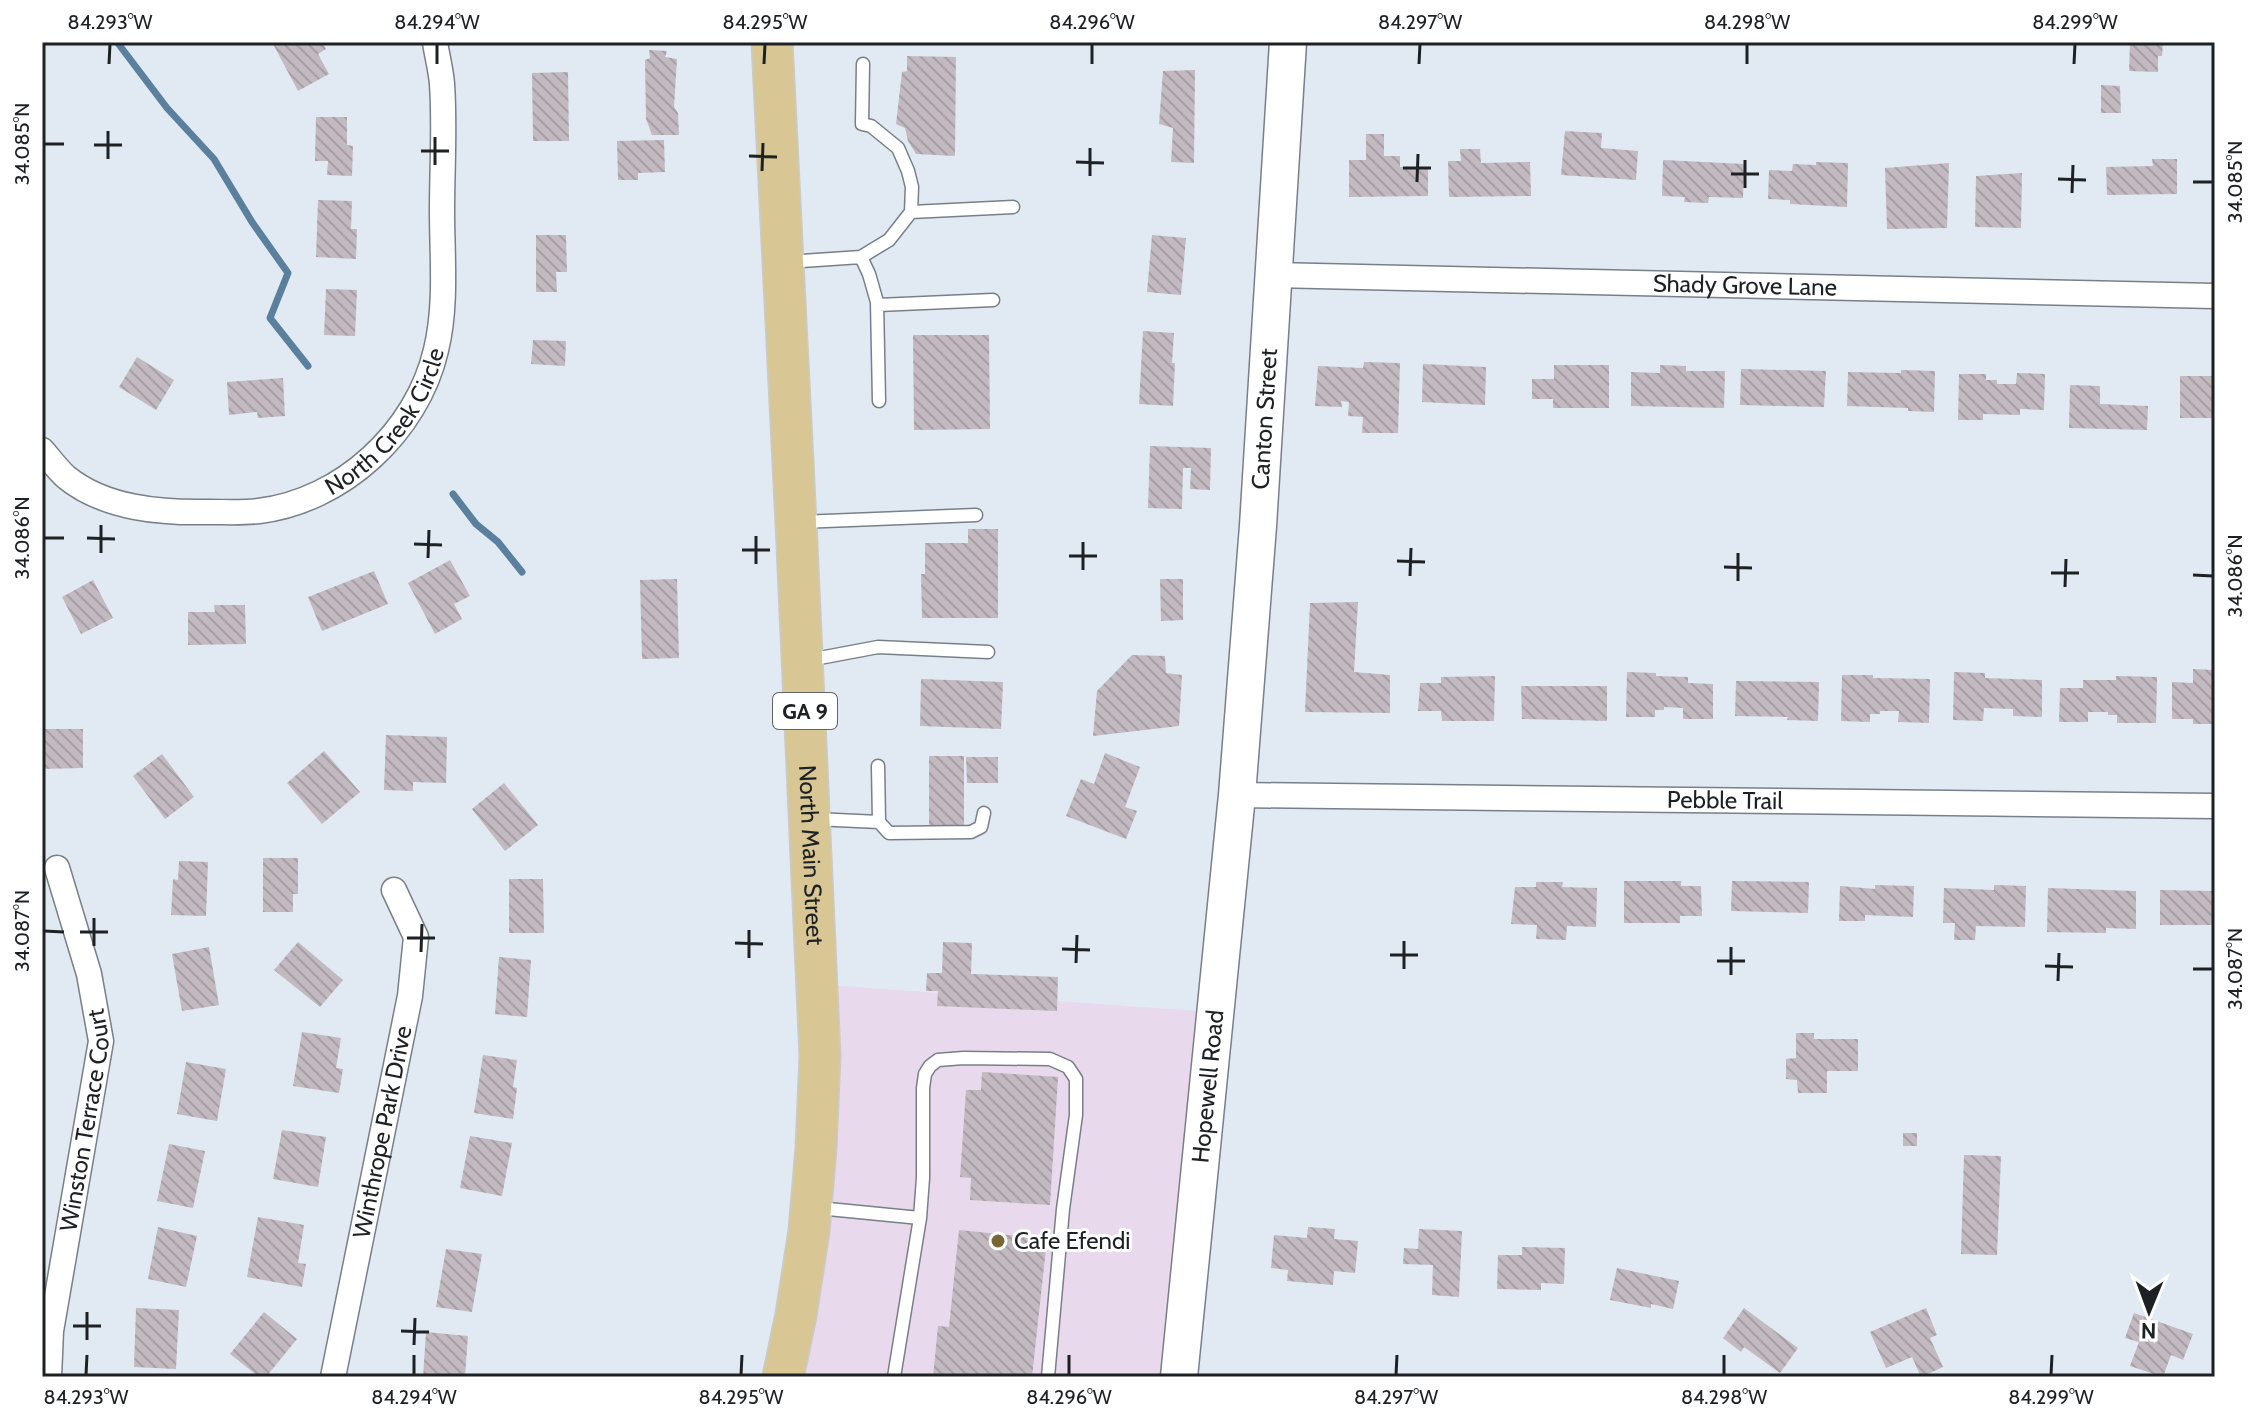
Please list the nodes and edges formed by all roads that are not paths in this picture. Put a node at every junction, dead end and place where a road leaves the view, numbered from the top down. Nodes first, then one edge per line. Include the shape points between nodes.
1 (435, 42) edge
2 (772, 42) edge
3 (1288, 42) edge
4 (863, 64) dead end
5 (1013, 207) dead end
6 (911, 212) junction
7 (861, 257) junction
8 (784, 262) junction
9 (1273, 275) junction
10 (2215, 296) edge
11 (993, 300) dead end
12 (878, 305) junction
13 (879, 401) dead end
14 (42, 450) edge
15 (976, 515) dead end
16 (796, 523) junction
17 (988, 652) dead end
18 (803, 661) junction
19 (878, 766) dead end
20 (1237, 795) junction
21 (2215, 806) edge
22 (984, 813) dead end
23 (810, 818) junction
24 (879, 822) junction
25 (57, 868) dead end
26 (394, 890) dead end
27 (811, 1207) junction
28 (920, 1218) junction
29 (49, 1377) edge
30 (333, 1377) edge
31 (783, 1377) edge
32 (894, 1377) edge
33 (1048, 1377) edge
34 (1179, 1377) edge

1 - 14 street, North Creek Circle via 442,82 442,307 436,350 420,393 380,450 351,475 291,504 258,512 175,513 86,491
2 - 8 main road, North Main Street / GA 9
3 - 9 street, Canton Street
4 - 6 lane via 862,124 898,148 910,179
5 - 6 lane
6 - 7 lane via 889,240
7 - 8 lane
7 - 12 lane
8 - 16 main road, North Main Street / GA 9
9 - 10 street, Shady Grove Lane
9 - 20 street, Canton Street
11 - 12 lane
12 - 13 lane
15 - 16 lane
16 - 18 main road, North Main Street / GA 9
17 - 18 lane via 878,647
18 - 23 main road, North Main Street / GA 9
19 - 24 lane
20 - 21 street, Pebble Trail
20 - 34 street, Hopewell Road
22 - 24 lane via 981,827 971,832 889,833
23 - 24 lane
23 - 27 main road, North Main Street / GA 9 via 820,1056
25 - 29 street, Winston Terrace Court via 89,974 101,1041 51,1331
26 - 30 street, Winthrope Park Drive via 416,937 410,996
27 - 28 lane
27 - 31 main road, North Main Street / GA 9
28 - 32 lane
28 - 33 lane via 923,1088 930,1066 963,1058 1050,1059 1068,1067 1076,1079 1076,1115

